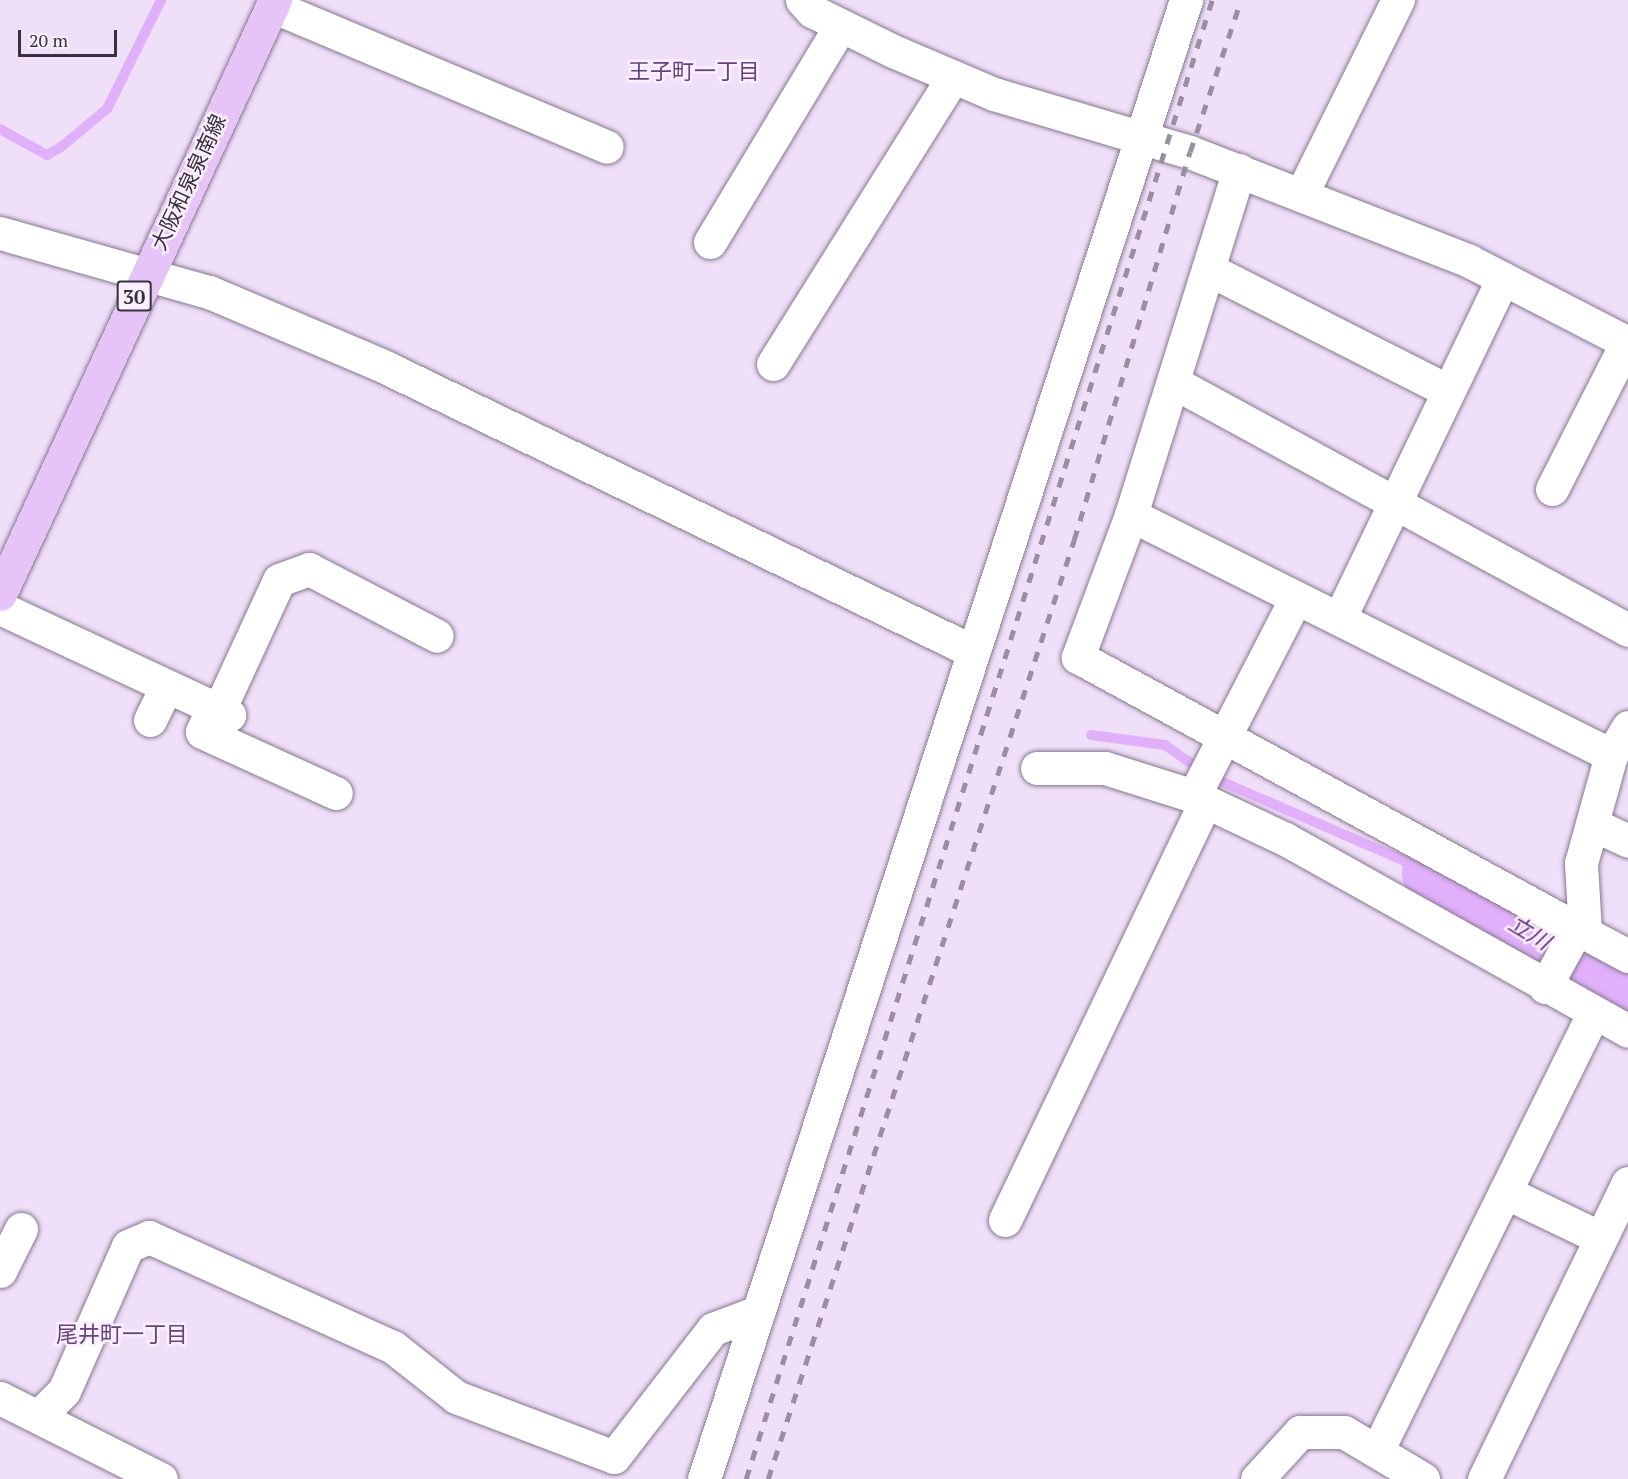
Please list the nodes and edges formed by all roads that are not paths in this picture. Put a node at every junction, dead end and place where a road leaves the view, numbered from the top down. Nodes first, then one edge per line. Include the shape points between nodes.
1 (802, 0) edge
2 (1186, 0) edge
3 (1398, 0) edge
4 (273, 3) edge
5 (841, 25) junction
6 (953, 76) junction
7 (1141, 140) junction
8 (607, 147) dead end
9 (1239, 170) junction
10 (1302, 193) junction
11 (0, 233) edge
12 (710, 242) dead end
13 (1208, 269) junction
14 (144, 275) junction
15 (1503, 278) junction
16 (1627, 343) edge
17 (773, 364) dead end
18 (1173, 382) junction
19 (1448, 391) junction
20 (1552, 489) dead end
21 (1394, 503) junction
22 (1131, 515) junction
23 (0, 594) edge
24 (1296, 597) junction
25 (0, 608) edge
26 (1339, 619) junction
27 (1628, 630) edge
28 (437, 636) dead end
29 (970, 650) junction
30 (166, 687) junction
31 (220, 711) junction
32 (150, 720) dead end
33 (1628, 726) edge
34 (1222, 744) junction
35 (1611, 755) junction
36 (1037, 768) dead end
37 (336, 793) dead end
38 (1198, 798) junction
39 (1592, 824) junction
40 (1628, 841) edge
41 (1577, 935) junction
42 (1628, 956) edge
43 (1548, 983) junction
44 (1593, 1014) junction
45 (1628, 1031) edge
46 (1628, 1183) edge
47 (1505, 1192) junction
48 (1005, 1220) dead end
49 (21, 1229) dead end
50 (1601, 1238) junction
51 (0, 1271) edge
52 (758, 1312) junction
53 (0, 1398) edge
54 (39, 1416) junction
55 (1377, 1451) junction
56 (161, 1479) edge
57 (704, 1479) edge
58 (1257, 1479) edge
59 (1423, 1479) edge
60 (1484, 1479) edge

1 - 5 street
2 - 7 street
3 - 10 street
4 - 8 street
4 - 14 main road, 大阪和泉泉南線 / 30
5 - 6 street
5 - 12 street
6 - 7 street
6 - 17 street
7 - 9 street
7 - 29 street
9 - 10 street
9 - 13 street
10 - 15 street
11 - 14 street
13 - 18 street
13 - 19 street
14 - 23 main road, 大阪和泉泉南線 / 30
14 - 29 street via 209,292 381,365
15 - 16 street
15 - 19 street
16 - 20 street
18 - 21 street
18 - 22 street
19 - 21 street
21 - 26 street
21 - 27 street
22 - 24 street
22 - 34 street via 1078,657
24 - 26 street
24 - 34 street
25 - 30 street
26 - 35 street
28 - 31 street via 309,569 279,580
29 - 52 street
30 - 31 street
30 - 32 street
31 - 37 street via 202,732
33 - 35 street
34 - 38 street
34 - 41 street
35 - 39 street
36 - 38 street via 1105,768
38 - 43 street via 1285,839
38 - 48 street
39 - 40 street
39 - 41 street via 1581,863
41 - 42 street
41 - 43 street
43 - 44 street
44 - 45 street
44 - 47 street
46 - 50 street
47 - 50 street
47 - 55 street
49 - 51 street
50 - 60 street
52 - 54 street via 713,1329 614,1457 456,1397 393,1347 149,1237 128,1246 64,1391
52 - 57 street
53 - 54 street
54 - 56 street
55 - 58 street via 1344,1432 1300,1432
55 - 59 street

